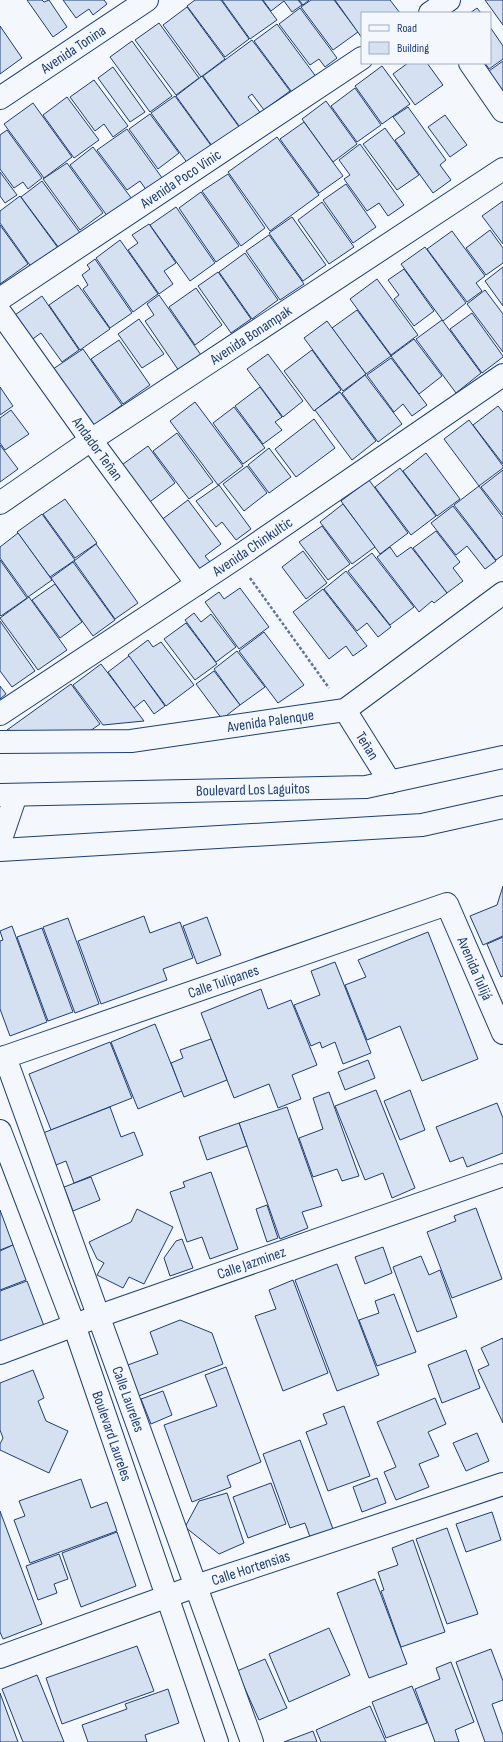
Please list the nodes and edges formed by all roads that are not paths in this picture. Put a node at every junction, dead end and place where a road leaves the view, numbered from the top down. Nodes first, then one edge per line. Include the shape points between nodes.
1 (147, 0) edge
2 (361, 59) edge
3 (471, 64) edge
4 (0, 98) edge
5 (503, 111) edge
6 (503, 169) edge
7 (0, 299) edge
8 (0, 312) edge
9 (503, 375) edge
10 (91, 440) junction
11 (0, 503) edge
12 (197, 584) junction
13 (503, 593) edge
14 (345, 710) junction
15 (0, 714) edge
16 (0, 742) edge
17 (503, 756) edge
18 (390, 782) junction
19 (8, 795) edge
20 (503, 807) edge
21 (0, 842) edge
22 (0, 850) edge
23 (447, 904) joint
24 (503, 1033) edge
25 (2, 1058) edge
26 (0, 1132) edge
27 (503, 1174) edge
28 (98, 1316) junction
29 (74, 1325) junction
30 (0, 1353) edge
31 (503, 1484) edge
32 (196, 1586) junction
33 (167, 1596) junction
34 (0, 1657) edge
35 (217, 1742) edge
36 (252, 1742) edge

1 - 4 street, Avenida Tonina
2 - 7 street, Avenida Poco Vinic
3 - 5 street
6 - 10 street, Avenida Bonampak
8 - 10 street, Andador Teñan
9 - 12 street, Avenida Chinkultic
10 - 11 street, Avenida Bonampak
10 - 12 street, Andador Teñan
12 - 15 street, Avenida Chinkultic
13 - 14 street, Avenida Palenque
14 - 16 street, Avenida Palenque via 131,741
14 - 18 street, Teñan
17 - 18 street, Boulevard Los Laguitos
18 - 19 street, Boulevard Los Laguitos via 366,787
19 - 21 street
20 - 22 street via 422,825
23 - 24 street, Avenida Tulijá
23 - 25 street, Calle Tulipanes
25 - 28 street, Calle Laureles
26 - 29 street, Boulevard Laureles
27 - 28 street, Calle Jazminez
28 - 29 street, Calle Jazminez
28 - 32 street, Calle Laureles
29 - 30 street, Calle Jazminez
29 - 33 street, Boulevard Laureles
31 - 32 street, Calle Hortensias
32 - 33 street, Calle Hortensias
32 - 36 street, Calle Laureles
33 - 34 street, Calle Hortensias
33 - 35 street, Boulevard Laureles

